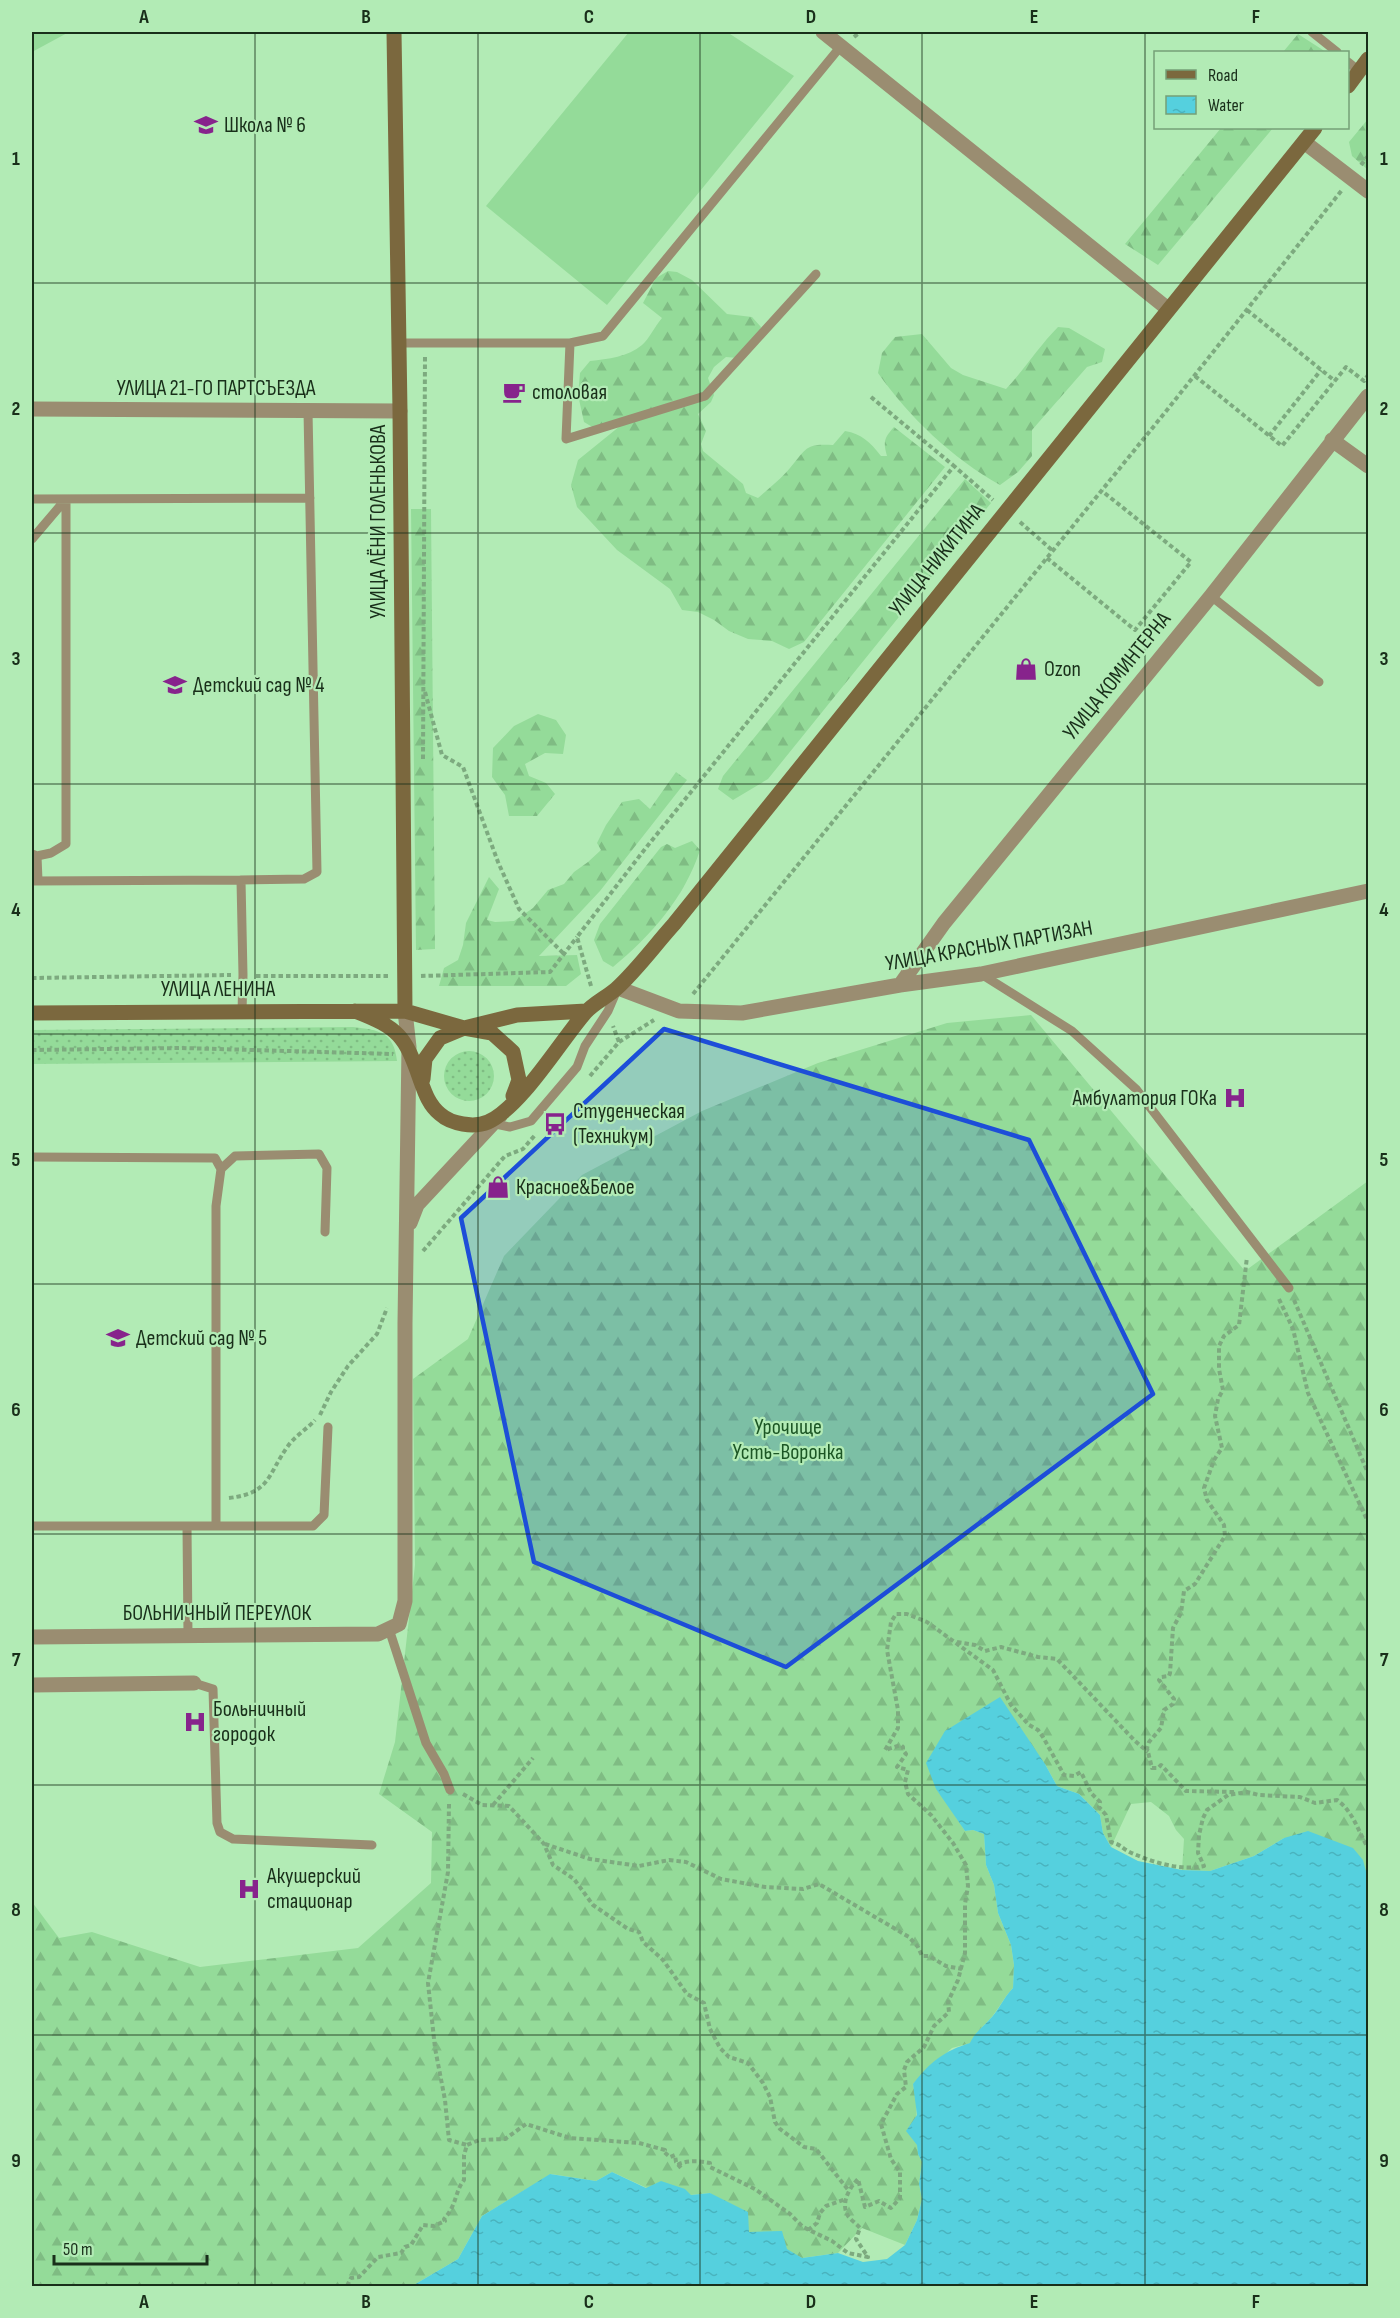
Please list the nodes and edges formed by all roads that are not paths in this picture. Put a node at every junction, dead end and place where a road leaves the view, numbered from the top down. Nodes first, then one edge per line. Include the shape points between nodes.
1 (394, 32) edge
2 (823, 32) edge
3 (1312, 32) edge
4 (841, 46) junction
5 (1336, 51) edge
6 (1358, 64) edge
7 (1349, 82) edge
8 (1314, 129) edge
9 (1304, 142) junction
10 (1368, 192) edge
11 (816, 274) dead end
12 (1168, 309) junction
13 (399, 343) junction
14 (570, 343) junction
15 (1368, 396) edge
16 (32, 409) edge
17 (308, 411) junction
18 (400, 411) junction
19 (1332, 440) junction
20 (1368, 466) edge
21 (310, 498) junction
22 (32, 499) edge
23 (66, 499) junction
24 (32, 539) edge
25 (1211, 596) junction
26 (1319, 682) dead end
27 (34, 855) edge
28 (35, 880) edge
29 (241, 880) junction
30 (1368, 891) edge
31 (981, 974) junction
32 (900, 986) junction
33 (618, 988) junction
34 (604, 1007) junction
35 (355, 1011) junction
36 (405, 1011) junction
37 (586, 1011) junction
38 (242, 1012) junction
39 (32, 1013) edge
40 (464, 1028) junction
41 (409, 1051) junction
42 (422, 1085) junction
43 (509, 1107) junction
44 (494, 1123) junction
45 (459, 1124) junction
46 (32, 1157) edge
47 (222, 1169) junction
48 (406, 1231) junction
49 (325, 1232) dead end
50 (1289, 1288) road end
51 (328, 1427) dead end
52 (32, 1526) edge
53 (187, 1526) junction
54 (216, 1526) junction
55 (394, 1626) junction
56 (188, 1636) junction
57 (32, 1637) edge
58 (194, 1683) joint
59 (32, 1685) edge
60 (450, 1790) road end
61 (372, 1845) dead end

1 - 13 main road, УЛИЦА ЛЁНИ ГОЛЕНЬКОВА
2 - 4 street
3 - 5 lane
4 - 12 street
4 - 14 lane via 603,336
6 - 7 main road
8 - 9 main road, УЛИЦА НИКИТИНА
9 - 10 street
9 - 12 main road, УЛИЦА НИКИТИНА
11 - 14 lane via 705,396 566,439
12 - 33 main road, УЛИЦА НИКИТИНА via 674,924
13 - 14 lane
13 - 18 main road, УЛИЦА ЛЁНИ ГОЛЕНЬКОВА
15 - 19 street, УЛИЦА КОМИНТЕРНА
16 - 17 street, УЛИЦА 21-ГО ПАРТСЪЕЗДА
17 - 18 street, УЛИЦА 21-ГО ПАРТСЪЕЗДА
17 - 21 lane
18 - 36 main road, УЛИЦА ЛЁНИ ГОЛЕНЬКОВА
19 - 20 street
19 - 25 street, УЛИЦА КОМИНТЕРНА
21 - 23 lane
21 - 29 lane via 317,872 304,879
22 - 23 lane
23 - 24 lane
23 - 27 lane via 66,844 51,853
25 - 26 lane
25 - 32 street, УЛИЦА КОМИНТЕРНА via 944,923
27 - 28 lane
28 - 29 lane
29 - 38 lane
30 - 31 street, УЛИЦА КРАСНЫХ ПАРТИЗАН
31 - 32 street, УЛИЦА КРАСНЫХ ПАРТИЗАН
31 - 50 lane via 1072,1031 1136,1089
32 - 33 street, УЛИЦА КРАСНЫХ ПАРТИЗАН via 742,1013 679,1011
33 - 34 main road, УЛИЦА НИКИТИНА
34 - 37 main road, УЛИЦА НИКИТИНА
34 - 44 lane via 576,1067 531,1121 510,1127
35 - 36 main road, УЛИЦА ЛЕНИНА
35 - 38 main road, УЛИЦА ЛЕНИНА
35 - 41 main road via 380,1021 399,1036
36 - 40 main road, УЛИЦА ЛЕНИНА
36 - 41 street
37 - 40 main road via 516,1015
37 - 43 main road
38 - 39 main road, УЛИЦА ЛЕНИНА
40 - 42 main road via 440,1038 425,1059
40 - 43 main road via 492,1033 513,1052 519,1080
41 - 42 main road
41 - 48 street
42 - 45 main road via 429,1102 442,1116
43 - 44 street
43 - 45 main road via 486,1123
44 - 45 lane
44 - 48 street via 417,1205
46 - 47 lane via 215,1158
47 - 49 lane via 235,1156 319,1154 327,1168
47 - 54 lane via 216,1206
48 - 55 street via 405,1601
51 - 54 lane via 324,1515 314,1526
52 - 53 lane
53 - 54 lane
53 - 56 lane
55 - 56 street, БОЛЬНИЧНЫЙ ПЕРЕУЛОК via 378,1634
55 - 60 lane via 426,1743
56 - 57 street, БОЛЬНИЧНЫЙ ПЕРЕУЛОК
58 - 59 street
58 - 61 lane via 213,1689 220,1832 233,1839

